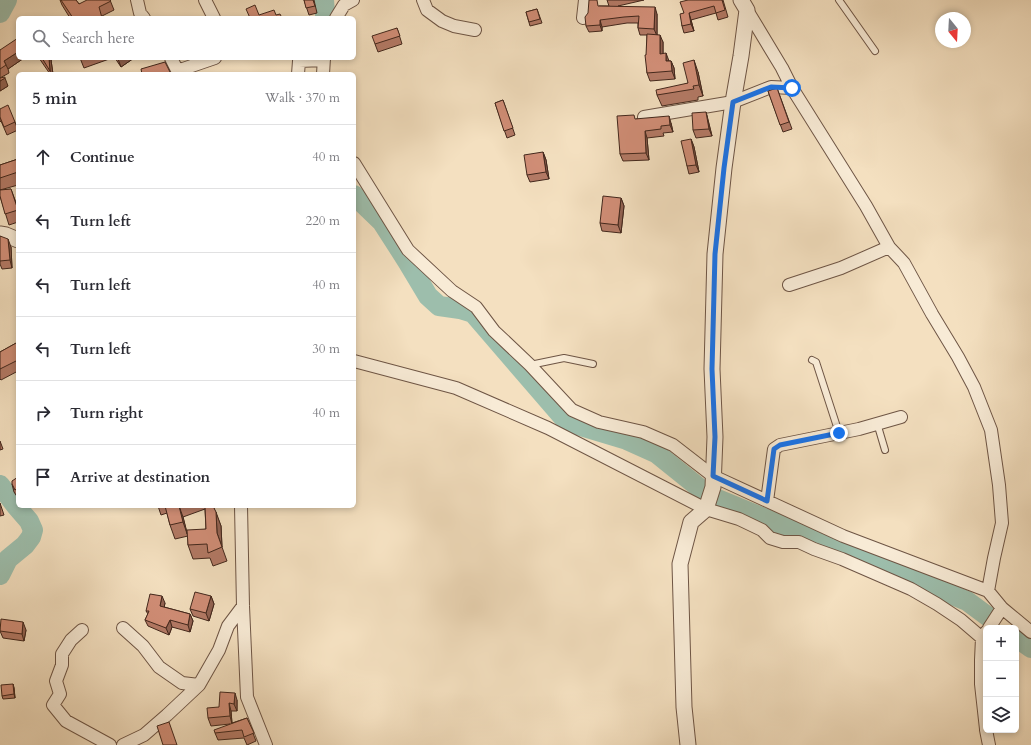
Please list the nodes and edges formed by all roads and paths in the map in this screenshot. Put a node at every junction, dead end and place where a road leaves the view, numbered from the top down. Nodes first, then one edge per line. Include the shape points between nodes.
1 (137, 0) edge
2 (205, 0) edge
3 (353, 0) edge
4 (423, 0) edge
5 (585, 0) edge
6 (839, 0) edge
7 (744, 5) edge
8 (142, 16) edge
9 (213, 16) edge
10 (337, 16) edge
11 (583, 18) dead end
12 (475, 30) dead end
13 (875, 51) dead end
14 (172, 60) edge
15 (210, 60) edge
16 (312, 60) edge
17 (324, 60) edge
18 (178, 72) edge
19 (180, 72) edge
20 (298, 72) edge
21 (323, 72) edge
22 (792, 88) junction
23 (733, 102) junction
24 (644, 118) edge
25 (356, 166) edge
26 (0, 234) edge
27 (16, 239) edge
28 (889, 247) junction
29 (789, 285) dead end
30 (812, 360) dead end
31 (356, 362) edge
32 (593, 364) dead end
33 (530, 365) junction
34 (901, 417) dead end
35 (877, 423) junction
36 (839, 433) junction
37 (885, 450) dead end
38 (713, 476) junction
39 (767, 501) junction
40 (241, 508) edge
41 (706, 509) junction
42 (988, 591) junction
43 (243, 606) junction
44 (1002, 608) junction
45 (991, 625) edge
46 (123, 628) dead end
47 (82, 630) dead end
48 (1031, 632) edge
49 (983, 634) edge
50 (983, 643) edge
51 (199, 685) junction
52 (983, 702) edge
53 (986, 733) edge
54 (110, 745) edge
55 (123, 745) edge
56 (266, 745) edge
57 (688, 745) edge
58 (988, 745) edge

1 - 8 street
2 - 9 street
3 - 10 street via 344,5
4 - 12 street via 427,10 442,21
5 - 11 street
6 - 13 lane
7 - 22 street
7 - 23 street via 741,56
14 - 18 street
15 - 19 street
16 - 20 street via 300,61
17 - 21 street
22 - 23 street via 771,87
22 - 28 street
23 - 24 street
23 - 38 street via 715,254
25 - 33 street via 408,250 452,291 476,306 494,331
26 - 27 street
28 - 29 street via 841,268
28 - 42 street via 904,263 958,357 974,387 991,430 1002,524
30 - 36 lane via 816,362
31 - 41 street via 456,388 548,428
32 - 33 lane via 564,358
33 - 38 street via 572,410 599,422 643,432 673,445
34 - 35 street
35 - 36 street
35 - 37 lane
36 - 39 street via 780,445 774,449
38 - 39 street
38 - 41 street via 713,487
39 - 42 street via 843,536
40 - 43 street
41 - 49 street via 739,519 762,530 770,538 783,542 799,542 911,589
41 - 57 street via 691,522 680,564 684,707
42 - 44 street
43 - 51 street via 228,626 219,650
43 - 56 street via 246,697
44 - 45 street
44 - 48 street
46 - 51 street via 143,646 159,667 182,683
47 - 54 street via 62,654 62,665 56,681 60,694 53,705 66,721
50 - 52 street
51 - 55 street via 144,735
53 - 58 street

